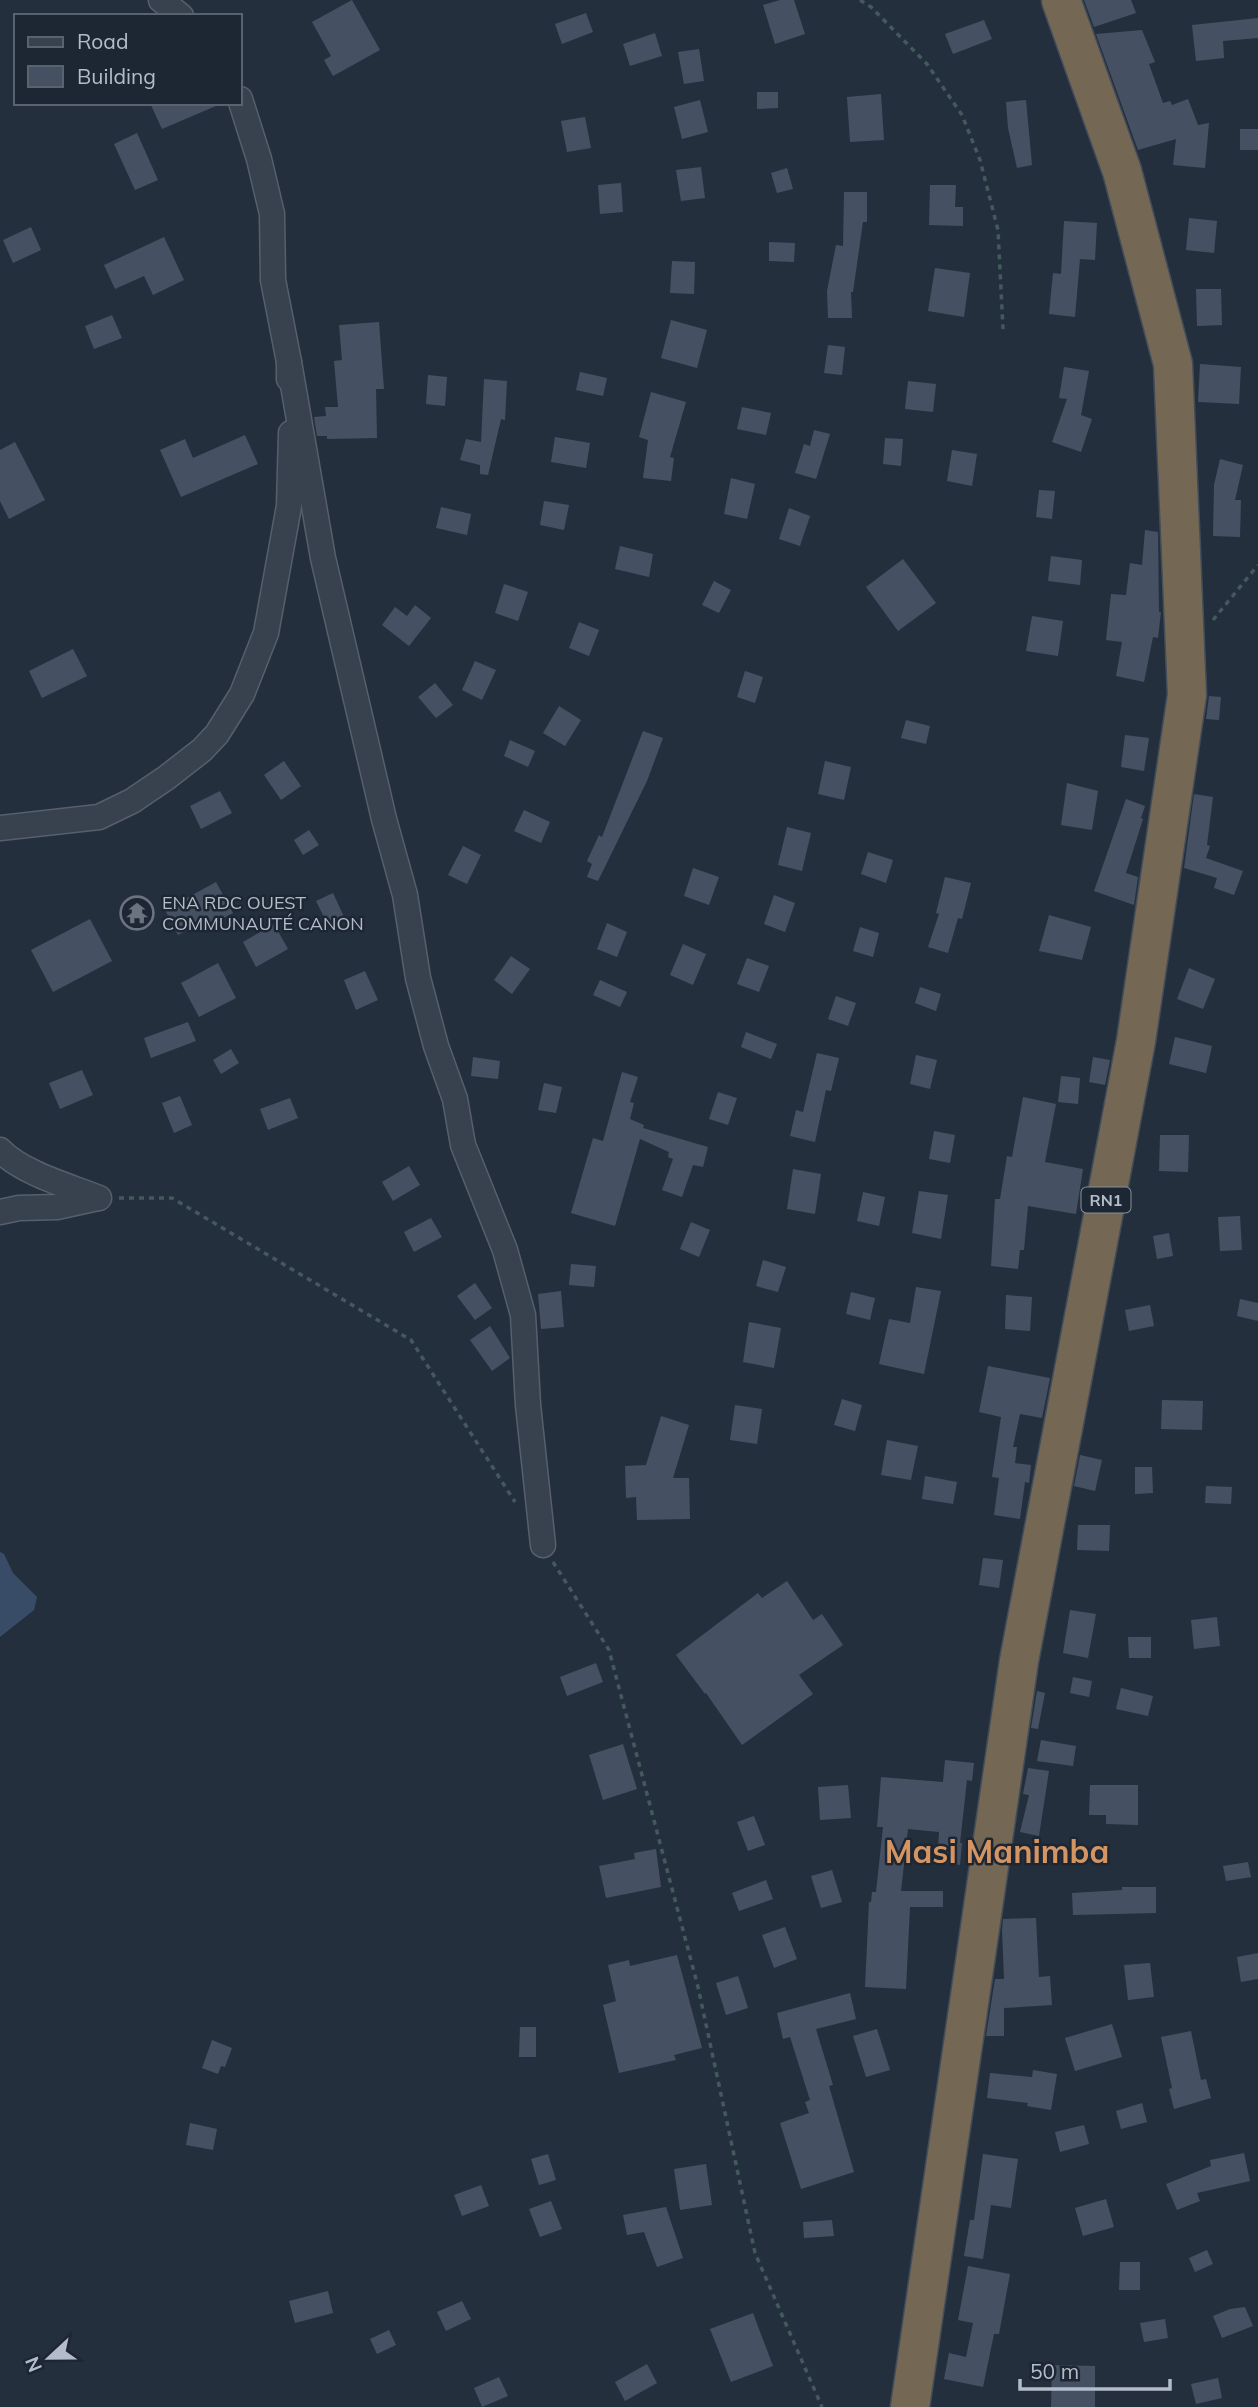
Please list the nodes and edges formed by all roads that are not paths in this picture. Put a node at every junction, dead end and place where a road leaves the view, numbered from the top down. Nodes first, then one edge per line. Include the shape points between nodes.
1 (161, 0) edge
2 (1061, 0) edge
3 (178, 14) edge
4 (242, 105) edge
5 (289, 362) junction
6 (0, 828) edge
7 (0, 1150) edge
8 (0, 1212) edge
9 (543, 1545) road end
10 (910, 2407) edge

1 - 3 street
2 - 10 highway, RN1 via 1122,171 1173,363 1187,695 1136,1041 1019,1661
4 - 5 street via 272,214 273,280
5 - 6 street via 290,478 283,546 267,633 230,714 202,750 132,801 99,817
5 - 9 street via 323,558 405,895 418,978 455,1099 463,1145 505,1250 523,1315
7 - 8 street via 50,1179 99,1198

